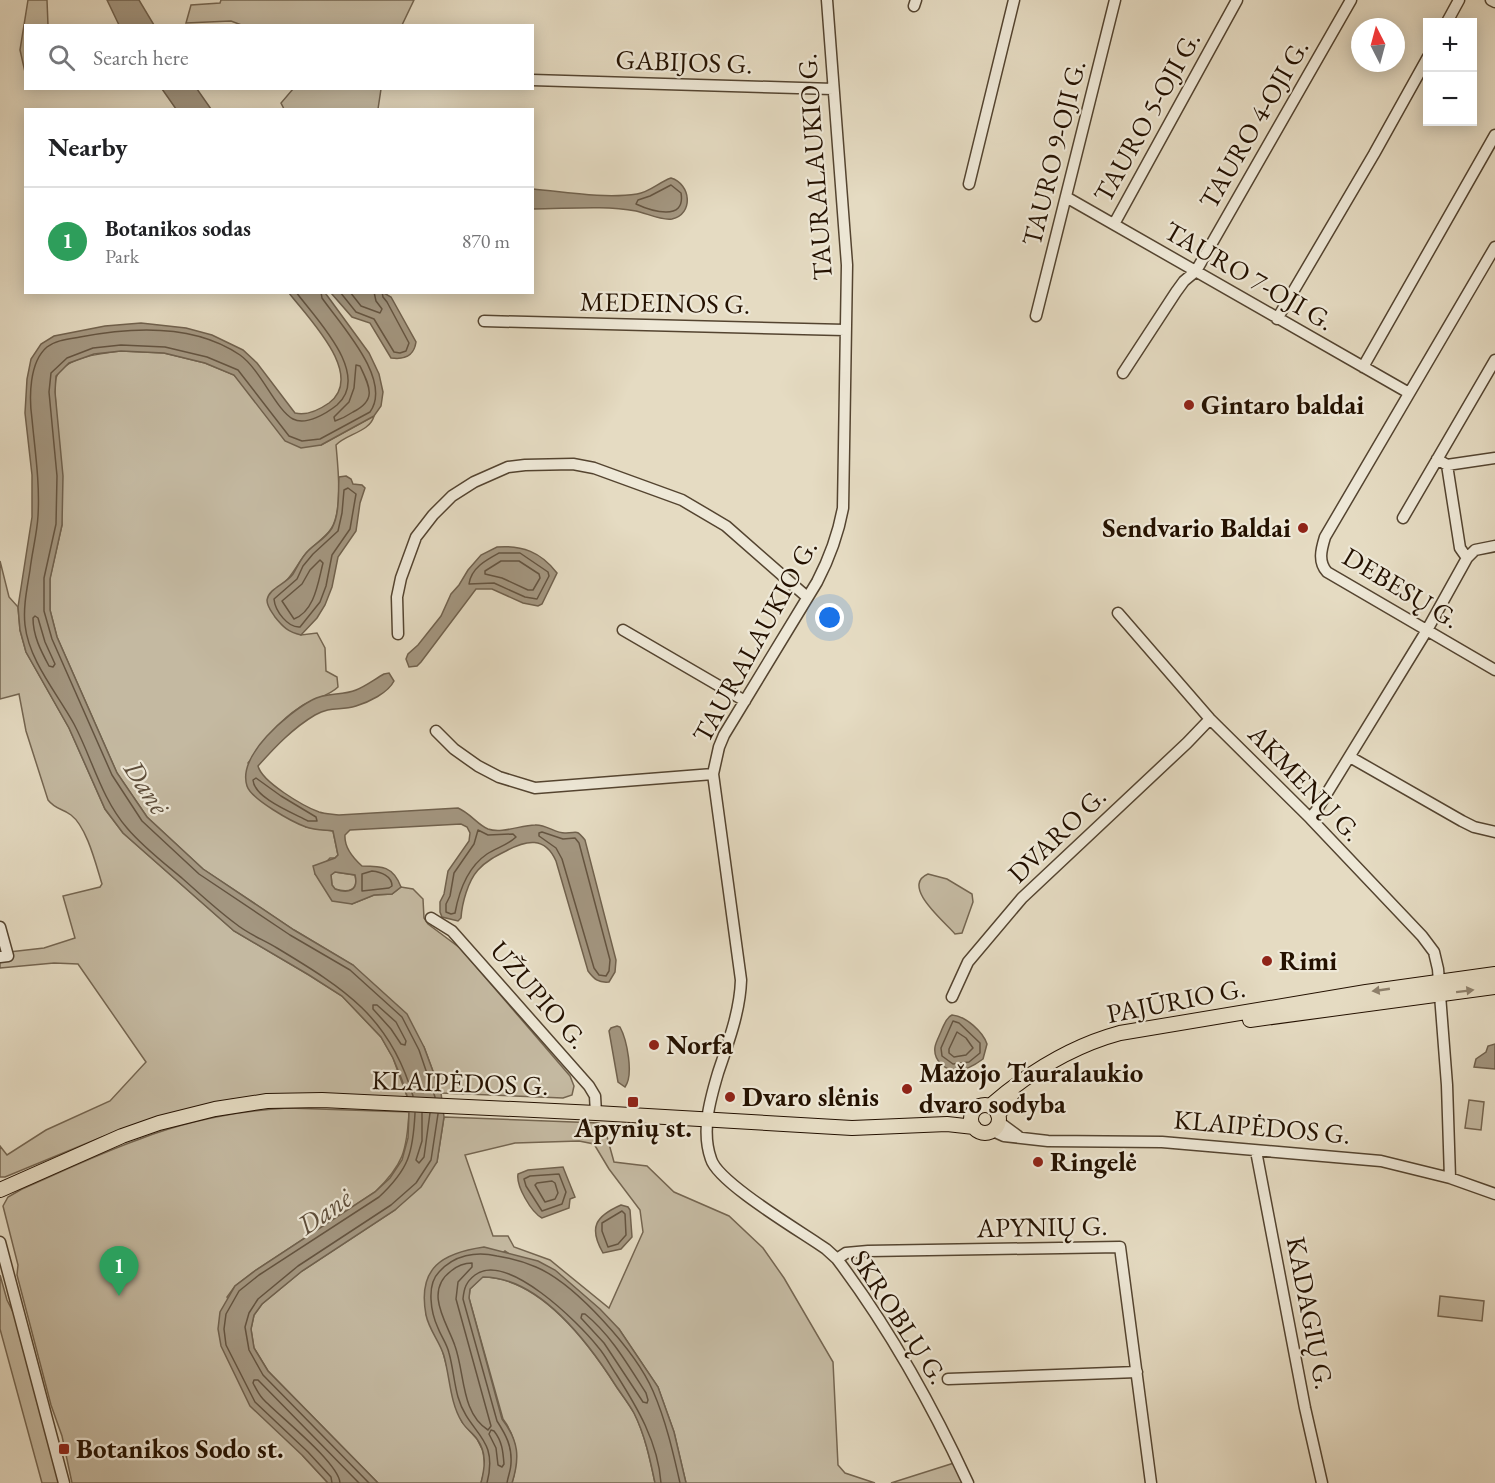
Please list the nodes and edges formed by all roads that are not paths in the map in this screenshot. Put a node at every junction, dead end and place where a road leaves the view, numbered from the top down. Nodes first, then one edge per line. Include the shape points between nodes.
1 (827, 0) edge
2 (1014, 0) edge
3 (1115, 0) edge
4 (1237, 0) edge
5 (1351, 0) edge
6 (1459, 0) edge
7 (1491, 0) edge
8 (1495, 2) edge
9 (1449, 18) edge
10 (1423, 66) edge
11 (534, 80) edge
12 (833, 89) junction
13 (1495, 135) edge
14 (969, 184) dead end
15 (1066, 197) junction
16 (1114, 224) junction
17 (1495, 247) edge
18 (1196, 271) junction
19 (1036, 316) dead end
20 (1277, 319) junction
21 (484, 321) dead end
22 (845, 330) junction
23 (1495, 360) edge
24 (1363, 367) junction
25 (1123, 374) dead end
26 (1409, 393) junction
27 (1495, 458) edge
28 (1442, 462) junction
29 (1403, 518) dead end
30 (1495, 546) edge
31 (1467, 558) junction
32 (807, 597) junction
33 (1118, 613) dead end
34 (623, 630) dead end
35 (1427, 630) junction
36 (398, 634) dead end
37 (1495, 670) edge
38 (745, 701) junction
39 (1210, 719) junction
40 (436, 730) dead end
41 (1350, 757) junction
42 (713, 774) junction
43 (1310, 818) junction
44 (1495, 832) edge
45 (431, 918) dead end
46 (0, 927) edge
47 (0, 957) edge
48 (1495, 974) edge
49 (1495, 987) edge
50 (1440, 988) junction
51 (952, 997) dead end
52 (596, 1113) junction
53 (708, 1119) junction
54 (995, 1119) junction
55 (973, 1120) junction
56 (916, 1127) joint
57 (1256, 1151) junction
58 (1450, 1178) junction
59 (5, 1189) edge
60 (1495, 1194) edge
61 (0, 1242) edge
62 (837, 1259) junction
63 (1137, 1372) junction
64 (948, 1379) dead end
65 (63, 1483) edge
66 (968, 1483) edge
67 (1151, 1483) edge
68 (1322, 1483) edge

1 - 12 street, TAURALAUKIO G.
2 - 14 street
3 - 15 street, TAURO 9-OJI G.
4 - 16 street, TAURO 5-OJI G.
5 - 18 street, TAURO 4-OJI G.
6 - 9 street
7 - 8 street
10 - 20 street
11 - 12 street, GABIJOS G.
12 - 22 street, TAURALAUKIO G. via 847,265
13 - 24 street
15 - 16 street, TAURO 7-OJI G.
15 - 19 street, TAURO 9-OJI G.
16 - 18 street, TAURO 7-OJI G.
17 - 26 street
18 - 20 street, TAURO 7-OJI G.
18 - 25 street, TAURO 4-OJI G. via 1180,287
20 - 24 street, TAURO 7-OJI G.
21 - 22 street, MEDEINOS G.
22 - 32 street, TAURALAUKIO G. via 843,508 831,555
23 - 28 street
24 - 26 street, TAURO 7-OJI G.
26 - 35 street, DEBESŲ G. via 1325,537 1321,563 1327,572
27 - 28 street
28 - 29 street
28 - 31 street via 1460,548
30 - 31 street via 1475,550
31 - 35 street
32 - 36 street via 726,526 682,500 594,468 573,464 525,465 508,467 452,496 416,537 400,578
32 - 38 street, TAURALAUKIO G.
33 - 39 street, AKMENŲ G.
34 - 38 street
35 - 37 street, DEBESŲ G.
35 - 41 street
38 - 42 street, TAURALAUKIO G. via 719,747
39 - 43 street, AKMENŲ G.
39 - 51 street, DVARO G. via 1022,898 968,962
40 - 42 street via 478,766 535,788
41 - 43 street
41 - 44 street via 1462,822
42 - 53 street, TAURALAUKIO G. via 741,980 739,1007 709,1102
43 - 50 street, AKMENŲ G. via 1422,936 1434,952
45 - 52 street, UŽUPIO G. via 453,931 589,1086 595,1096
46 - 47 street via 8,956
48 - 50 main road, PAJŪRIO G.
50 -> 49 main road, PAJŪRIO G.
50 - 54 main road, PAJŪRIO G. via 1119,1041 1072,1058 1019,1088
50 - 58 street, AKMENŲ G.
52 - 53 main road, KLAIPĖDOS G.
52 - 59 main road, KLAIPĖDOS G. via 267,1101 159,1123
53 - 56 main road, KLAIPĖDOS G. via 852,1128
53 - 62 street, SKROBLŲ G. via 711,1160 728,1183
54 - 55 main road via 980,1132
54 - 55 main road, PAJŪRIO G. via 982,1106
54 - 57 street, KLAIPĖDOS G. via 1004,1136 1068,1142 1162,1142
55 - 56 main road, PAJŪRIO G.
57 - 58 street, KLAIPĖDOS G. via 1381,1161
57 - 68 street, KADAGIŲ G.
58 - 60 street, KLAIPĖDOS G.
61 - 65 street
62 - 63 street, APYNIŲ G. via 846,1253 868,1251 1120,1246
62 - 66 street, SKROBLŲ G. via 901,1354
63 - 64 street
63 - 67 street, APYNIŲ G.

